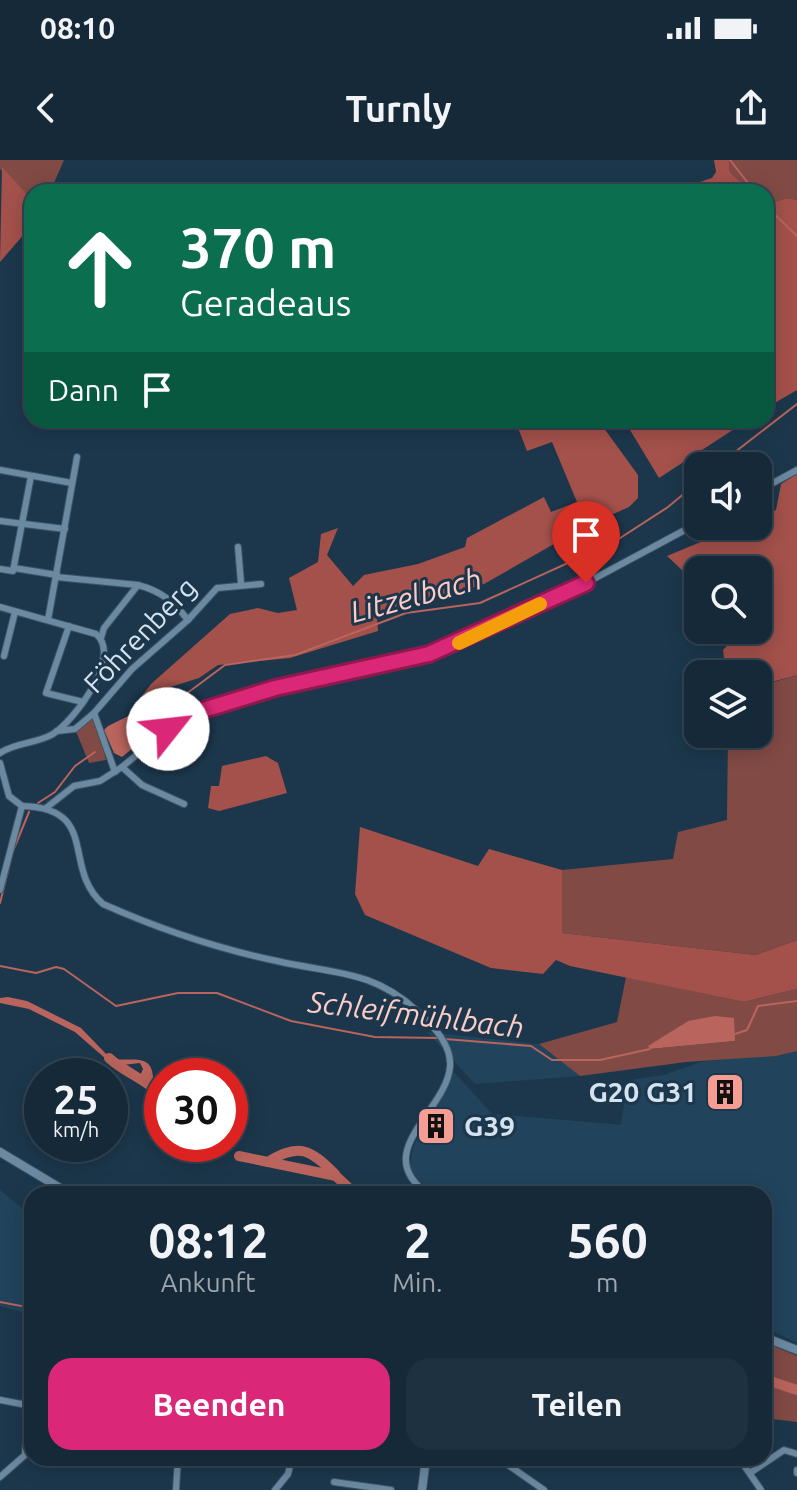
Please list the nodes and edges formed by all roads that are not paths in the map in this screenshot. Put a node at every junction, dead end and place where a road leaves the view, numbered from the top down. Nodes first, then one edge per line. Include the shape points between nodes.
1 (77, 457) dead end
2 (0, 470) edge
3 (797, 470) edge
4 (31, 476) junction
5 (72, 483) junction
6 (772, 483) edge
7 (0, 521) edge
8 (23, 524) junction
9 (65, 529) junction
10 (684, 530) edge
11 (238, 547) dead end
12 (14, 568) junction
13 (0, 569) edge
14 (56, 576) junction
15 (241, 583) junction
16 (261, 584) dead end
17 (138, 585) junction
18 (0, 607) edge
19 (15, 612) junction
20 (48, 620) junction
21 (188, 620) junction
22 (69, 626) junction
23 (101, 638) junction
24 (4, 656) dead end
25 (83, 702) junction
26 (94, 713) junction
27 (57, 731) junction
28 (0, 753) edge
29 (0, 763) edge
30 (118, 770) junction
31 (0, 796) edge
32 (9, 796) junction
33 (184, 804) dead end
34 (22, 806) junction
35 (46, 808) junction
36 (0, 890) edge
37 (0, 1152) edge
38 (57, 1186) edge
39 (420, 1186) edge
40 (772, 1340) edge
41 (797, 1350) edge
42 (0, 1400) edge
43 (24, 1405) edge
44 (797, 1454) edge
45 (24, 1456) edge
46 (772, 1458) edge
47 (178, 1466) edge
48 (290, 1466) edge
49 (425, 1466) edge
50 (510, 1466) edge
51 (745, 1466) edge
52 (760, 1466) edge
53 (750, 1473) junction
54 (0, 1477) edge
55 (334, 1482) dead end
56 (176, 1490) edge
57 (275, 1490) edge
58 (391, 1490) edge
59 (422, 1490) edge
60 (544, 1490) edge
61 (761, 1490) edge

1 - 5 street
2 - 4 street
3 - 6 street
4 - 5 street
4 - 8 street
5 - 9 street
7 - 8 street
8 - 9 street
8 - 12 street
9 - 14 street
10 - 30 street via 449,646 200,711 168,729
11 - 15 street
12 - 13 street
12 - 14 street
14 - 17 street
14 - 20 street
15 - 16 street, Föhrenberg
15 - 21 street, Föhrenberg via 217,588
17 - 21 street via 175,603
17 - 23 street
18 - 19 street
19 - 20 street
19 - 24 street
20 - 22 street
21 - 26 street, Föhrenberg via 132,669
22 - 23 street
22 - 25 street via 46,693
23 - 25 street via 101,670
25 - 27 street
26 - 27 street, Föhrenberg via 75,729
26 - 30 street
27 - 28 street, Föhrenberg
29 - 32 street
30 - 33 street
30 - 35 street via 100,781 74,786
31 - 32 street
32 - 34 street
34 - 35 street
34 - 36 street
35 - 39 street via 77,835 86,884 103,904 239,951 370,979 401,996 441,1039 450,1068 405,1155 408,1173
37 - 38 street
40 - 41 street
42 - 43 street
44 - 46 street via 784,1450
45 - 54 street
47 - 56 street
48 - 57 street
49 - 59 street
50 - 60 street
51 - 53 street
52 - 53 street
53 - 61 street
55 - 58 street

